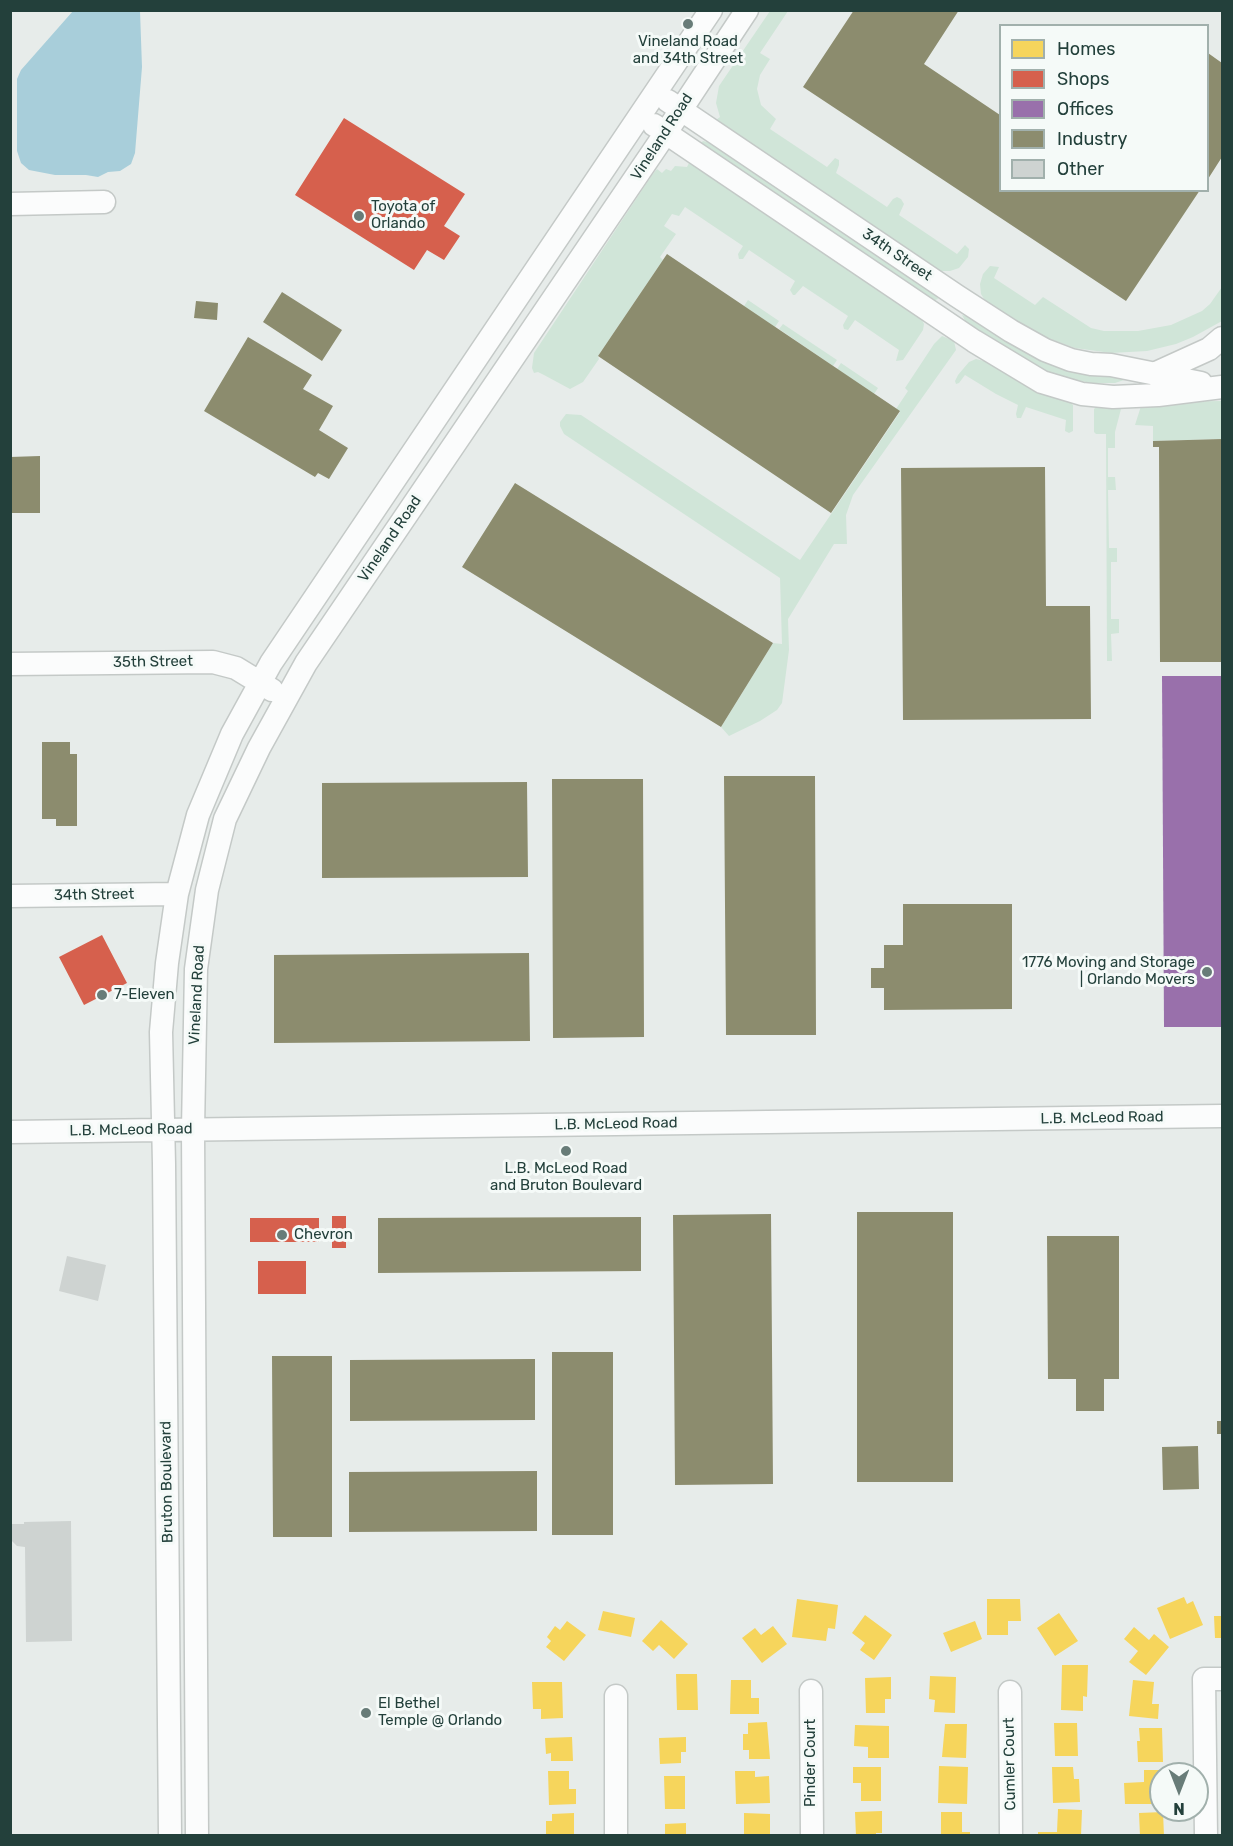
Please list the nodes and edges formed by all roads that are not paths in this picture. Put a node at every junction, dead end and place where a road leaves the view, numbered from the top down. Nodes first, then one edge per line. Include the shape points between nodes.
1 (711, 10) edge
2 (747, 10) edge
3 (657, 93) junction
4 (681, 110) junction
5 (640, 116) junction
6 (665, 134) junction
7 (104, 202) dead end
8 (10, 204) edge
9 (1218, 339) edge
10 (1111, 365) junction
11 (1156, 374) junction
12 (1042, 382) junction
13 (1220, 387) edge
14 (10, 664) edge
15 (261, 682) junction
16 (286, 700) junction
17 (177, 894) junction
18 (10, 896) edge
19 (1222, 1116) edge
20 (164, 1129) junction
21 (193, 1129) junction
22 (10, 1132) edge
23 (1222, 1679) edge
24 (811, 1691) dead end
25 (1010, 1692) dead end
26 (616, 1696) dead end
27 (197, 1734) junction
28 (169, 1735) junction
29 (170, 1836) edge
30 (197, 1836) edge
31 (616, 1836) edge
32 (812, 1836) edge
33 (1011, 1836) edge
34 (1206, 1836) edge

1 - 3 street, Vineland Road
2 - 4 street, Vineland Road
3 - 4 street, 34th Street
3 - 5 street, Vineland Road
4 - 6 street, Vineland Road
4 - 10 street, 34th Street via 1011,331 1071,360
5 - 6 street, 34th Street
5 - 15 street, Vineland Road
6 - 12 street, 34th Street via 974,341
6 - 16 street, Vineland Road via 306,663
7 - 8 street
9 - 10 street via 1173,354
9 - 11 street, 34th Street
10 - 11 street, 34th Street
11 - 12 street, 34th Street via 1109,388
11 - 13 street, 34th Street
12 - 13 street, 34th Street via 1082,394 1113,397
14 - 15 street, 35th Street via 213,662 236,668
15 - 16 street, 35th Street
15 - 17 street, Vineland Road via 232,734 198,815
16 - 21 street, Vineland Road via 225,819 207,890 196,969
17 - 18 street, 34th Street
17 - 20 street, Vineland Road via 161,1032
19 - 21 street, L.B. McLeod Road
20 - 21 street, L.B. McLeod Road
20 - 22 street, L.B. McLeod Road
20 - 28 street, Bruton Boulevard
21 - 27 street, Bruton Boulevard
23 - 34 street via 1204,1679
24 - 32 street, Pinder Court
25 - 33 street, Cumler Court
26 - 31 street
27 - 28 street
27 - 30 street, Bruton Boulevard
28 - 29 street, Bruton Boulevard

